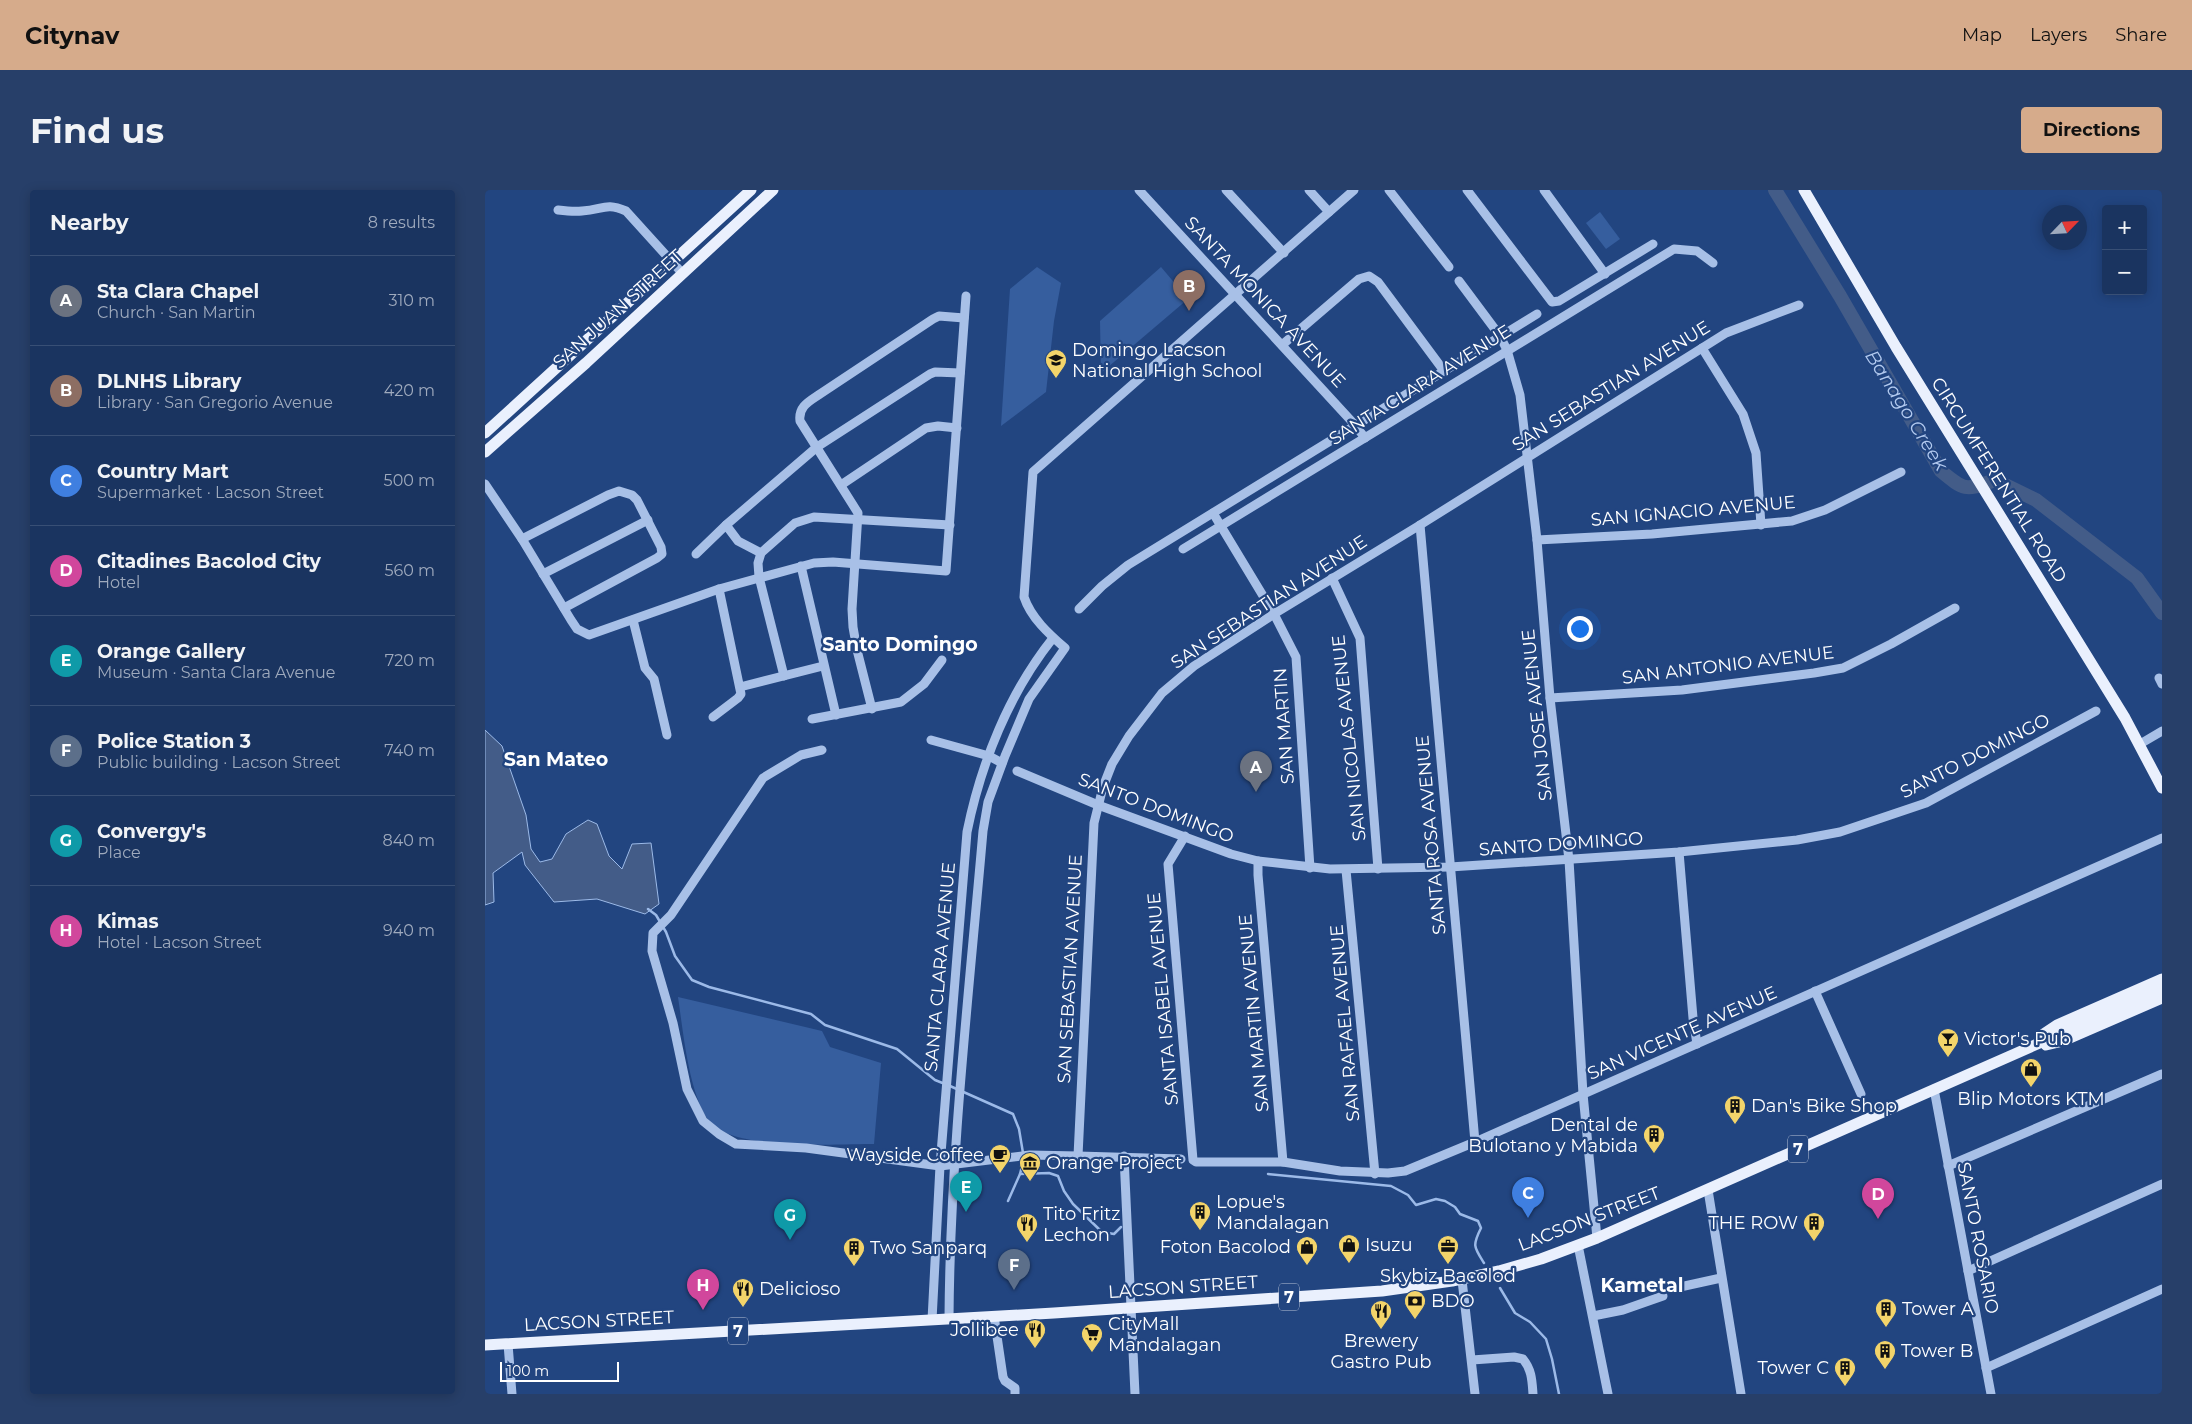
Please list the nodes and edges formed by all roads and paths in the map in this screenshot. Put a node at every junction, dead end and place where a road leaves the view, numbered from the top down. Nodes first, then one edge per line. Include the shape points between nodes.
1 (751, 190) edge
2 (773, 190) edge
3 (1139, 190) edge
4 (1226, 190) edge
5 (1309, 190) edge
6 (1354, 190) edge
7 (1389, 190) edge
8 (1467, 190) edge
9 (1544, 190) edge
10 (1804, 190) edge
11 (558, 210) dead end
12 (1329, 212) junction
13 (1653, 244) dead end
14 (1284, 253) junction
15 (673, 262) junction
16 (1713, 263) dead end
17 (1449, 267) dead end
18 (683, 274) junction
19 (1605, 274) junction
20 (1459, 281) dead end
21 (1237, 294) junction
22 (966, 296) dead end
23 (1799, 305) dead end
24 (1537, 314) dead end
25 (964, 318) junction
26 (1500, 336) junction
27 (1283, 345) junction
28 (1702, 348) junction
29 (1507, 350) junction
30 (1444, 371) junction
31 (960, 373) junction
32 (1355, 425) junction
33 (957, 428) junction
34 (485, 433) edge
35 (1365, 438) junction
36 (817, 447) junction
37 (485, 452) edge
38 (1528, 457) junction
39 (1901, 472) dead end
40 (485, 484) edge
41 (841, 485) junction
42 (1213, 514) junction
43 (859, 519) junction
44 (647, 520) junction
45 (726, 525) junction
46 (950, 525) junction
47 (1420, 525) junction
48 (1761, 525) junction
49 (1222, 526) junction
50 (522, 539) junction
51 (1537, 540) junction
52 (1183, 549) dead end
53 (761, 553) junction
54 (696, 554) dead end
55 (855, 564) junction
56 (801, 566) junction
57 (543, 574) junction
58 (759, 577) junction
59 (1332, 578) junction
60 (719, 589) junction
61 (564, 608) junction
62 (1955, 608) dead end
63 (1079, 609) dead end
64 (1274, 614) junction
65 (633, 620) junction
66 (1053, 638) junction
67 (942, 660) dead end
68 (823, 666) junction
69 (784, 676) junction
70 (740, 687) junction
71 (1550, 698) junction
72 (872, 709) junction
73 (2096, 711) dead end
74 (836, 715) junction
75 (713, 717) dead end
76 (812, 719) dead end
77 (2162, 731) edge
78 (667, 735) dead end
79 (931, 740) dead end
80 (2140, 744) junction
81 (822, 750) dead end
82 (989, 756) junction
83 (1002, 763) junction
84 (1017, 771) dead end
85 (2162, 788) edge
86 (1098, 805) junction
87 (1185, 836) junction
88 (2162, 838) edge
89 (1679, 852) junction
90 (1569, 860) junction
91 (1258, 862) junction
92 (1450, 867) junction
93 (1310, 868) junction
94 (1378, 869) junction
95 (1346, 870) junction
96 (2162, 979) edge
97 (2162, 989) edge
98 (1815, 992) junction
99 (2162, 998) edge
100 (1697, 1044) junction
101 (2017, 1051) junction
102 (2162, 1074) edge
103 (1934, 1089) junction
104 (1583, 1094) junction
105 (1861, 1094) dead end
106 (1475, 1142) junction
107 (1078, 1156) junction
108 (1124, 1156) junction
109 (1181, 1159) dead end
110 (1196, 1162) joint
111 (1283, 1162) junction
112 (955, 1164) junction
113 (940, 1166) junction
114 (1948, 1166) junction
115 (1375, 1174) junction
116 (2162, 1184) edge
117 (1707, 1190) junction
118 (1597, 1238) junction
119 (1578, 1245) junction
120 (1968, 1271) junction
121 (1721, 1278) junction
122 (1462, 1280) junction
123 (1680, 1287) dead end
124 (2162, 1289) edge
125 (1663, 1296) dead end
126 (1130, 1308) junction
127 (994, 1316) junction
128 (1593, 1316) junction
129 (949, 1319) junction
130 (932, 1320) junction
131 (508, 1344) junction
132 (485, 1345) edge
133 (1472, 1360) junction
134 (1986, 1368) junction
135 (512, 1394) edge
136 (1015, 1394) edge
137 (1135, 1394) edge
138 (1475, 1394) edge
139 (1533, 1394) edge
140 (1608, 1394) edge
141 (1741, 1394) edge
142 (1991, 1394) edge

1 - 15 main road, SAN JUAN STREET
2 - 18 main road, SAN JUAN STREET
3 - 21 street, SANTA MONICA AVENUE
4 - 14 street
5 - 12 street
6 - 12 street
7 - 17 street
8 - 19 street via 1552,302
9 - 19 street
10 - 80 main road, CIRCUMFERENTIAL ROAD via 1896,347
11 - 15 street via 583,211 615,206 626,211
12 - 14 street
13 - 19 street
14 - 21 street
15 - 18 street
15 - 34 main road, SAN JUAN STREET
16 - 29 street, SANTA CLARA AVENUE via 1697,251 1674,249
18 - 37 main road, SAN JUAN STREET
20 - 26 street, SAN JOSE AVENUE
21 - 27 street, SANTA MONICA AVENUE
21 - 66 street via 1033,472 1024,597 1029,609
22 - 25 street
23 - 28 street, SAN SEBASTIAN AVENUE via 1739,326
24 - 26 street, SANTA CLARA AVENUE
25 - 31 street
25 - 36 street via 939,316 933,319 803,407 799,413 801,421
26 - 29 street, SAN JOSE AVENUE
26 - 30 street, SANTA CLARA AVENUE
27 - 30 street via 1359,279 1369,276 1378,282
27 - 32 street, SANTA MONICA AVENUE
28 - 38 street, SAN SEBASTIAN AVENUE
28 - 48 street via 1743,414 1756,454
29 - 35 street, SANTA CLARA AVENUE
29 - 38 street, SAN JOSE AVENUE via 1520,395
30 - 32 street, SANTA CLARA AVENUE
31 - 33 street
31 - 36 street via 930,374
32 - 35 street, SANTA MONICA AVENUE
32 - 42 street, SANTA CLARA AVENUE
33 - 41 street via 926,428
33 - 46 street
35 - 49 street, SANTA CLARA AVENUE
36 - 41 street
36 - 45 street
38 - 47 street, SAN SEBASTIAN AVENUE
38 - 51 street, SAN JOSE AVENUE
39 - 48 street, SAN IGNACIO AVENUE via 1807,517
40 - 50 street
41 - 43 street via 857,509
42 - 49 street, SAN MARTIN
42 - 63 street, SANTA CLARA AVENUE via 1128,565
43 - 46 street
43 - 53 street via 814,517 801,520
43 - 55 street
44 - 50 street via 632,495 614,492
44 - 57 street
44 - 61 street via 661,547 659,556
45 - 53 street via 738,541
45 - 54 street
46 - 55 street via 946,571
47 - 59 street, SAN SEBASTIAN AVENUE
47 - 92 street, SANTA ROSA AVENUE
48 - 51 street, SAN IGNACIO AVENUE
49 - 52 street, SANTA CLARA AVENUE
49 - 64 street, SAN MARTIN
50 - 57 street
51 - 71 street, SAN JOSE AVENUE
53 - 58 street
55 - 56 street via 823,562
55 - 72 street via 853,627
56 - 58 street
56 - 68 street
57 - 61 street
58 - 60 street
58 - 69 street
59 - 64 street, SAN SEBASTIAN AVENUE
59 - 94 street, SAN NICOLAS AVENUE via 1360,638
60 - 65 street
60 - 70 street
61 - 65 street via 577,629 589,635
62 - 71 street, SAN ANTONIO AVENUE via 1843,668 1682,690
64 - 86 street, SAN SEBASTIAN AVENUE via 1205,659 1162,693 1121,749
64 - 93 street, SAN MARTIN via 1296,657
65 - 78 street via 645,668 654,679
66 - 82 street, SANTA CLARA AVENUE via 1016,693
66 - 83 street, SANTA CLARA AVENUE via 1065,648 1029,699
67 - 72 street via 915,692 901,702
68 - 69 street
68 - 74 street
69 - 70 street
70 - 75 street via 738,698
71 - 90 street, SAN JOSE AVENUE
72 - 74 street
73 - 89 street, SANTO DOMINGO via 1926,803 1862,826 1797,840
74 - 76 street
77 - 80 street
79 - 82 street
80 - 85 main road, CIRCUMFERENTIAL ROAD
81 - 113 street via 801,754 763,778 668,917 653,933 652,951 673,1023 687,1089 709,1126 736,1144 806,1148
82 - 83 street
82 - 113 street, SANTA CLARA AVENUE via 967,832
83 - 112 street, SANTA CLARA AVENUE via 988,802 983,831
84 - 86 street, SANTO DOMINGO
86 - 87 street, SANTO DOMINGO
86 - 107 street, SAN SEBASTIAN AVENUE via 1092,848
87 - 91 street, SANTO DOMINGO
87 - 110 street, SANTA ISABEL AVENUE via 1168,864 1191,1156
88 - 98 street, SAN VICENTE AVENUE
89 - 90 street, SANTO DOMINGO
89 - 100 street
90 - 92 street, SANTO DOMINGO
90 - 104 street, SAN JOSE AVENUE
91 - 93 street, SANTO DOMINGO
91 - 111 street, SAN MARTIN AVENUE
92 - 94 street, SANTO DOMINGO
92 - 106 street, SANTA ROSA AVENUE
93 - 95 street, SANTO DOMINGO
94 - 95 street, SANTO DOMINGO
95 - 115 street, SAN RAFAEL AVENUE
96 - 101 main road, LACSON STREET / 7 via 2057,1026
97 - 101 main road, LACSON STREET / 7
98 - 100 street, SAN VICENTE AVENUE
98 - 105 street
99 - 101 main road, LACSON STREET / 7 via 2063,1041
100 - 104 street, SAN VICENTE AVENUE
101 - 103 main road, LACSON STREET / 7
102 - 114 street
103 - 114 street, SANTO ROSARIO
103 - 117 main road, LACSON STREET / 7
104 - 106 street, SAN VICENTE AVENUE
104 - 118 street, SAN JOSE AVENUE
106 - 115 street, SAN VICENTE AVENUE via 1405,1171
107 - 108 street
107 - 112 street via 1030,1155
108 - 109 street
108 - 126 street
110 - 111 street, SAN VICENTE AVENUE
111 - 115 street, SAN VICENTE AVENUE
112 - 113 street
112 - 129 street, SANTA CLARA AVENUE
113 - 130 street, SANTA CLARA AVENUE
114 - 120 street, SANTO ROSARIO
116 - 120 street
117 - 118 main road, LACSON STREET / 7
117 - 121 street
118 - 119 main road, LACSON STREET / 7
119 - 122 main road, LACSON STREET / 7 via 1541,1259
119 - 128 street
120 - 134 street, SANTO ROSARIO
121 - 123 street
121 - 141 street
122 - 126 main road, LACSON STREET / 7 via 1382,1292
122 - 133 street
124 - 134 street
125 - 128 street
126 - 127 main road, LACSON STREET / 7
126 - 137 street
127 - 129 main road, LACSON STREET / 7
127 - 136 street via 1003,1377 1015,1388
128 - 140 street
129 - 130 main road, LACSON STREET / 7
130 - 131 main road, LACSON STREET / 7
131 - 132 main road, LACSON STREET / 7
131 - 135 street
133 - 138 street
133 - 139 street via 1523,1359 1532,1376
134 - 142 street, SANTO ROSARIO

